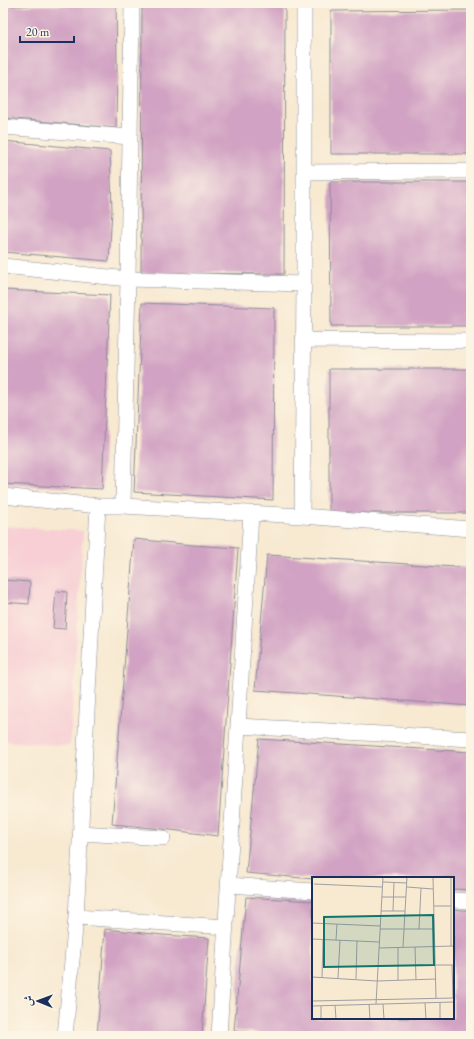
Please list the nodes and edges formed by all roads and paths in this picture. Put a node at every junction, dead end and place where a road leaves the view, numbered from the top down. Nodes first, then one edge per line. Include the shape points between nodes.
1 (132, 3) edge
2 (304, 3) edge
3 (3, 127) edge
4 (130, 137) junction
5 (471, 171) edge
6 (304, 172) junction
7 (3, 266) edge
8 (128, 279) junction
9 (304, 284) junction
10 (303, 340) junction
11 (471, 341) edge
12 (3, 496) edge
13 (98, 506) junction
14 (123, 506) junction
15 (252, 514) junction
16 (302, 516) junction
17 (471, 529) edge
18 (238, 726) junction
19 (471, 739) edge
20 (81, 832) junction
21 (163, 838) dead end
22 (228, 885) junction
23 (312, 891) edge
24 (454, 900) edge
25 (471, 901) edge
26 (76, 917) junction
27 (226, 927) junction
28 (65, 1036) edge
29 (219, 1036) edge

1 - 4 street
2 - 6 street
3 - 4 street
4 - 8 street
5 - 6 street
6 - 9 street
7 - 8 street
8 - 9 street
8 - 14 street
9 - 10 street
10 - 11 street
10 - 16 street
12 - 13 street
13 - 14 street
13 - 20 street
14 - 15 street
15 - 16 street
15 - 18 street
16 - 17 street
18 - 19 street
18 - 22 street
20 - 21 street
20 - 26 street
22 - 23 street
22 - 27 street
24 - 25 street
26 - 27 street
26 - 28 street
27 - 29 street

